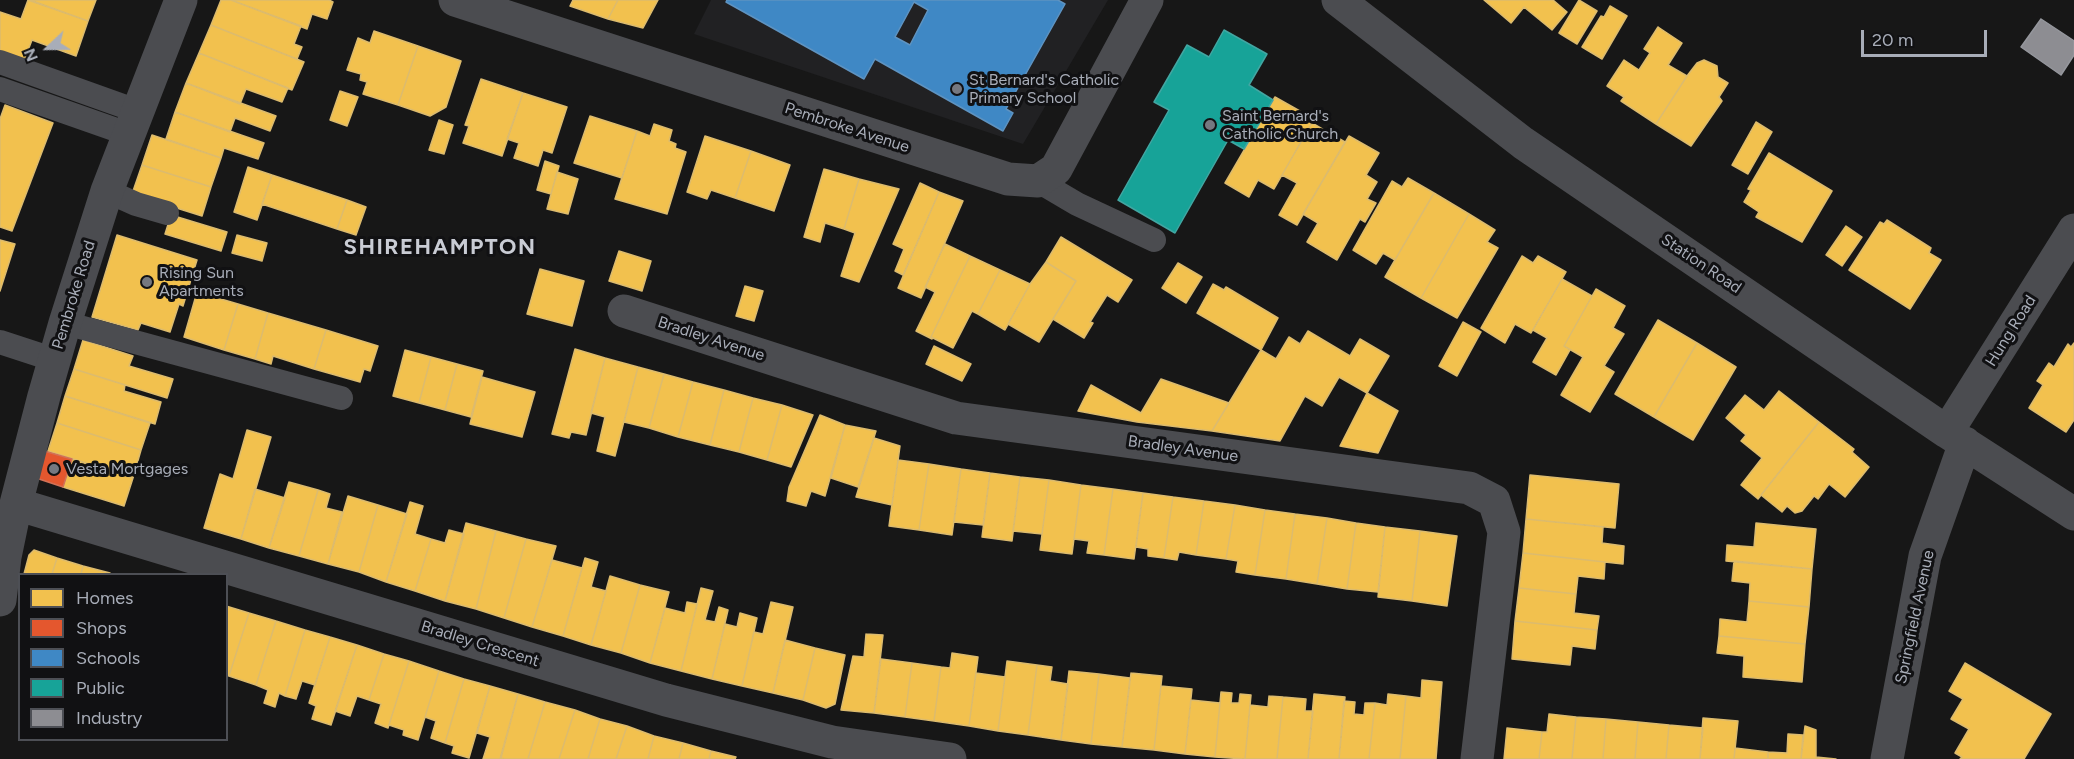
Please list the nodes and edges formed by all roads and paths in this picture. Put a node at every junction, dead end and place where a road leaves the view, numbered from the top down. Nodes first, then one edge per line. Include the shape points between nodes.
1 (181, 0) edge
2 (455, 0) edge
3 (1147, 0) edge
4 (1338, 0) edge
5 (0, 62) edge
6 (0, 89) edge
7 (133, 123) junction
8 (1038, 181) junction
9 (107, 191) junction
10 (167, 213) dead end
11 (2074, 230) edge
12 (1154, 240) dead end
13 (624, 311) dead end
14 (65, 323) junction
15 (0, 342) edge
16 (55, 360) junction
17 (341, 398) dead end
18 (1956, 437) junction
19 (16, 504) junction
20 (2074, 514) edge
21 (0, 600) edge
22 (950, 759) edge
23 (1477, 759) edge
24 (1887, 759) edge

1 - 7 street, Pembroke Road
2 - 8 street, Pembroke Avenue via 998,176
3 - 8 street via 1056,169
4 - 18 street, Station Road via 1523,143
5 - 7 lane
6 - 7 lane
7 - 9 street, Pembroke Road
8 - 12 lane
9 - 10 lane
9 - 14 street, Pembroke Road
11 - 18 street, Hung Road
13 - 23 street, Bradley Avenue via 956,418 1469,488 1486,496 1494,501 1504,532
14 - 16 street, Pembroke Road
14 - 17 lane
15 - 16 lane
16 - 19 street, Pembroke Road
18 - 20 street, Station Road
18 - 24 street, Springfield Avenue via 1925,556
19 - 21 street, Pembroke Road
19 - 22 street, Bradley Crescent via 666,700 832,742

